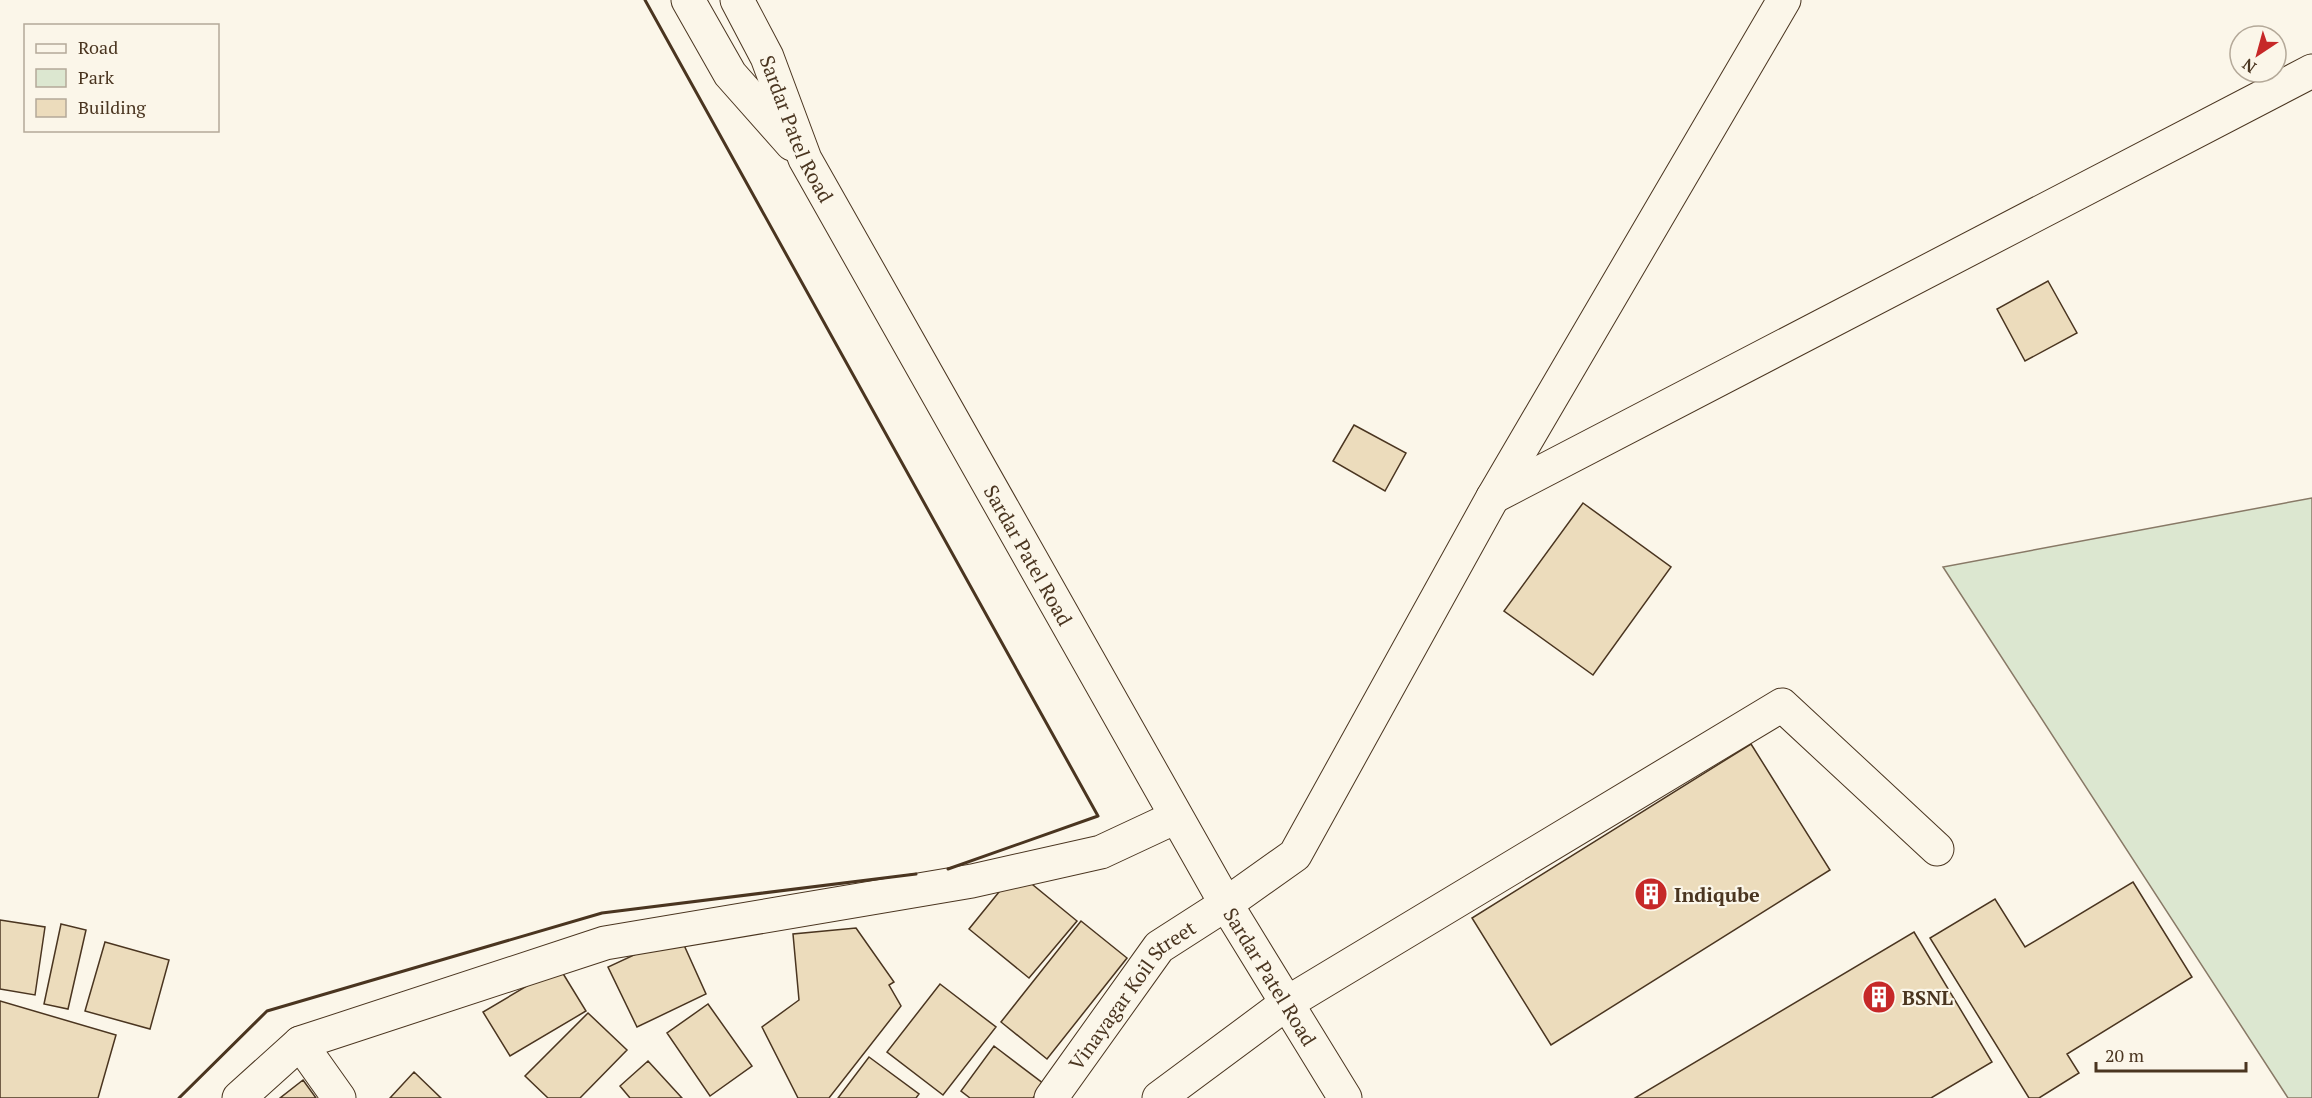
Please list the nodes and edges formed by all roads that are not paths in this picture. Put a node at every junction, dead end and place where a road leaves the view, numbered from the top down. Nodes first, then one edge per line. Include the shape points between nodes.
1 (688, 0) edge
2 (737, 0) edge
3 (1784, 0) edge
4 (2312, 70) edge
5 (805, 159) junction
6 (1493, 497) junction
7 (1176, 817) junction
8 (1937, 849) dead end
9 (1226, 904) junction
10 (1287, 1003) junction
11 (300, 1043) junction
12 (238, 1098) edge
13 (339, 1098) edge
14 (1051, 1098) edge
15 (1159, 1098) edge
16 (1345, 1098) edge

1 - 5 main road via 730,74
2 - 5 main road, Sardar Patel Road via 767,57
3 - 6 main road, Vinayagar Koil Street
4 - 6 main road
5 - 7 main road, Sardar Patel Road
6 - 9 main road, Vinayagar Koil Street via 1295,855
7 - 9 main road, Sardar Patel Road
7 - 11 main road via 1101,852 972,881 605,943
8 - 10 main road via 1782,705
9 - 10 main road, Sardar Patel Road
9 - 14 main road, Vinayagar Koil Street via 1159,947
10 - 15 main road
10 - 16 main road, Sardar Patel Road
11 - 12 main road
11 - 13 main road

